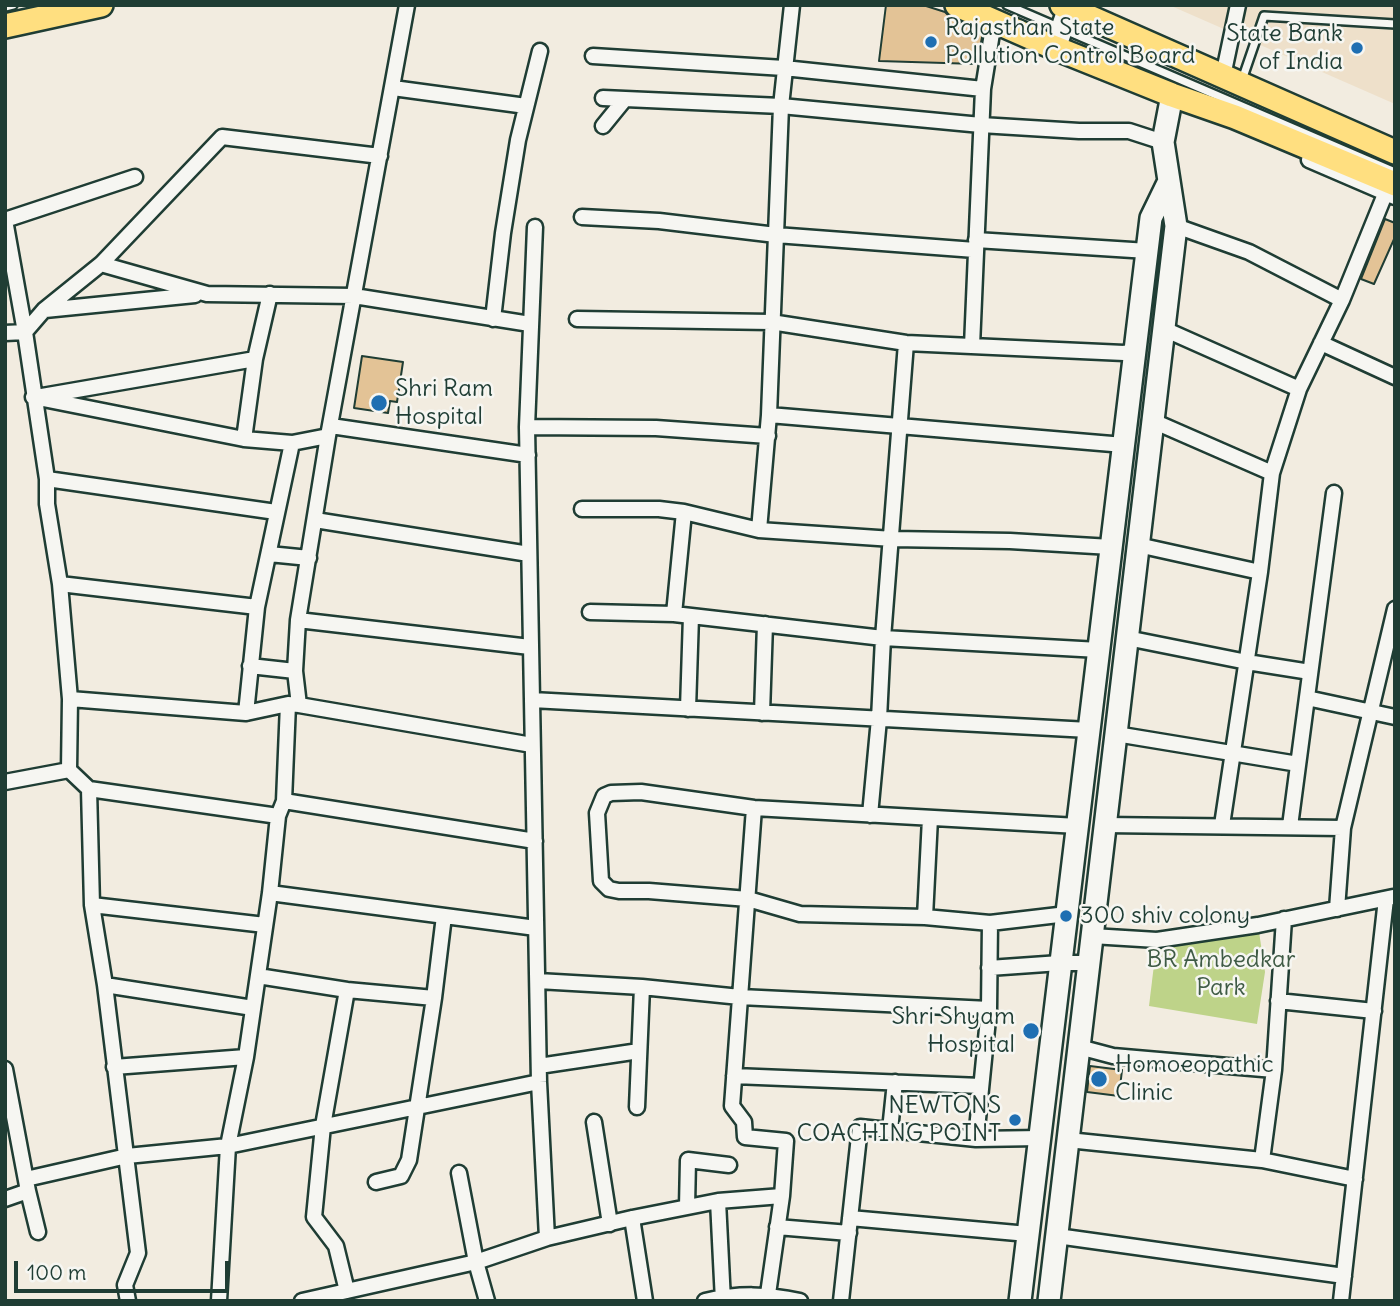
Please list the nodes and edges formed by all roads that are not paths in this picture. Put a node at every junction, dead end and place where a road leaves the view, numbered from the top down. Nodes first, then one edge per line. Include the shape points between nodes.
1 (13, 5) edge
2 (101, 5) edge
3 (407, 5) edge
4 (792, 5) edge
5 (957, 5) edge
6 (1238, 5) edge
7 (5, 7) edge
8 (1001, 13) edge
9 (1064, 19) edge
10 (1395, 24) edge
11 (5, 26) edge
12 (540, 51) dead end
13 (593, 56) dead end
14 (783, 68) junction
15 (1232, 80) junction
16 (393, 88) junction
17 (983, 89) junction
18 (1172, 95) junction
19 (603, 97) dead end
20 (625, 99) junction
21 (526, 106) junction
22 (781, 106) junction
23 (981, 125) junction
24 (603, 126) dead end
25 (1163, 142) junction
26 (1395, 152) edge
27 (380, 156) junction
28 (135, 177) dead end
29 (1168, 183) junction
30 (1392, 186) edge
31 (582, 217) dead end
32 (5, 220) edge
33 (1176, 226) junction
34 (535, 227) dead end
35 (776, 235) junction
36 (976, 245) junction
37 (1148, 251) junction
38 (102, 264) junction
39 (207, 294) junction
40 (270, 294) junction
41 (354, 296) junction
42 (1342, 300) junction
43 (44, 310) junction
44 (577, 318) dead end
45 (493, 319) junction
46 (771, 322) junction
47 (530, 324) junction
48 (1164, 328) junction
49 (25, 332) junction
50 (5, 333) edge
51 (906, 343) junction
52 (1321, 343) junction
53 (972, 346) junction
54 (1136, 348) junction
55 (1161, 350) junction
56 (255, 359) junction
57 (1395, 377) edge
58 (1298, 389) junction
59 (33, 397) junction
60 (769, 415) junction
61 (1153, 421) junction
62 (901, 426) junction
63 (527, 427) junction
64 (329, 431) junction
65 (768, 436) junction
66 (244, 439) junction
67 (292, 443) junction
68 (1124, 445) junction
69 (528, 455) junction
70 (1272, 473) junction
71 (47, 479) junction
72 (1334, 493) dead end
73 (582, 509) dead end
74 (276, 512) junction
75 (684, 512) junction
76 (315, 520) junction
77 (759, 530) junction
78 (892, 539) junction
79 (1112, 543) junction
80 (1138, 545) junction
81 (269, 554) junction
82 (529, 554) junction
83 (309, 558) junction
84 (1260, 572) junction
85 (60, 583) junction
86 (257, 607) junction
87 (1395, 609) edge
88 (590, 612) dead end
89 (674, 614) junction
90 (691, 616) junction
91 (298, 620) junction
92 (765, 624) junction
93 (883, 638) junction
94 (1127, 638) junction
95 (530, 647) junction
96 (1099, 650) junction
97 (1247, 662) junction
98 (250, 666) junction
99 (295, 671) junction
100 (1310, 672) junction
101 (1307, 698) junction
102 (70, 699) junction
103 (533, 700) junction
104 (293, 705) junction
105 (688, 709) junction
106 (1371, 711) junction
107 (246, 713) junction
108 (762, 713) junction
109 (1395, 717) edge
110 (879, 719) junction
111 (1089, 730) junction
112 (1116, 734) junction
113 (532, 745) junction
114 (1234, 753) junction
115 (1298, 764) junction
116 (69, 770) junction
117 (5, 782) edge
118 (89, 789) junction
119 (284, 801) junction
120 (754, 808) junction
121 (870, 815) junction
122 (278, 816) junction
123 (930, 818) junction
124 (1105, 825) junction
125 (1222, 825) junction
126 (1078, 826) junction
127 (1290, 826) junction
128 (1343, 828) junction
129 (535, 841) junction
130 (270, 893) junction
131 (1390, 898) edge
132 (748, 899) junction
133 (92, 905) junction
134 (1337, 909) junction
135 (1067, 914) junction
136 (444, 916) junction
137 (925, 917) junction
138 (1284, 919) junction
139 (990, 923) junction
140 (265, 925) junction
141 (536, 928) junction
142 (1092, 936) junction
143 (1060, 963) junction
144 (1089, 963) junction
145 (989, 968) junction
146 (258, 976) junction
147 (538, 981) junction
148 (105, 985) junction
149 (642, 987) junction
150 (347, 990) junction
151 (740, 997) junction
152 (434, 998) junction
153 (1278, 1001) junction
154 (253, 1008) junction
155 (989, 1009) junction
156 (1374, 1011) junction
157 (1079, 1047) junction
158 (639, 1051) junction
159 (246, 1057) junction
160 (539, 1066) junction
161 (114, 1067) junction
162 (5, 1069) edge
163 (1274, 1070) junction
164 (734, 1076) junction
165 (539, 1082) junction
166 (895, 1082) junction
167 (981, 1086) junction
168 (8, 1106) edge
169 (418, 1107) junction
170 (637, 1107) dead end
171 (594, 1122) dead end
172 (323, 1126) junction
173 (890, 1130) junction
174 (1040, 1138) junction
175 (976, 1139) junction
176 (1068, 1140) junction
177 (228, 1146) junction
178 (127, 1156) junction
179 (1262, 1160) junction
180 (729, 1165) dead end
181 (459, 1173) dead end
182 (1355, 1179) junction
183 (376, 1182) dead end
184 (27, 1185) junction
185 (782, 1196) junction
186 (5, 1199) edge
187 (718, 1201) junction
188 (687, 1206) junction
189 (632, 1218) junction
190 (610, 1224) junction
191 (850, 1226) junction
192 (777, 1227) junction
193 (38, 1232) dead end
194 (1028, 1234) junction
195 (1057, 1236) junction
196 (547, 1238) junction
197 (476, 1262) junction
198 (1344, 1276) junction
199 (347, 1291) junction
200 (768, 1294) junction
201 (723, 1299) edge
202 (128, 1301) edge
203 (219, 1301) edge
204 (302, 1301) edge
205 (487, 1301) edge
206 (645, 1301) edge
207 (705, 1301) edge
208 (800, 1301) edge
209 (841, 1301) edge
210 (1020, 1301) edge
211 (1049, 1301) edge
212 (1341, 1301) edge

1 - 7 lane
2 - 11 main road
3 - 16 street
4 - 14 street
5 - 8 main road
6 - 15 street
8 - 9 main road
8 - 17 street
9 - 15 main road
9 - 18 main road
9 - 30 lane
10 - 15 lane via 1264,16
12 - 21 street
13 - 14 street
14 - 17 street
14 - 22 street
15 - 26 main road
16 - 21 street
16 - 27 street
17 - 23 street
18 - 25 street
18 - 30 main road via 1235,117
19 - 20 street
20 - 22 street
20 - 24 street
21 - 45 street
22 - 23 street
22 - 35 street
23 - 25 street via 1129,131
23 - 36 street
25 - 29 street
27 - 38 street via 222,137
27 - 41 street
28 - 32 street
29 - 33 street
29 - 37 street via 1152,218
30 - 42 street
31 - 35 street
32 - 49 street
33 - 42 street via 1249,252
33 - 48 street
34 - 47 street
35 - 36 street
35 - 46 street
36 - 37 street
36 - 53 street
37 - 54 street
38 - 39 street
38 - 43 street
39 - 40 street
39 - 43 street
40 - 41 street
40 - 56 street
41 - 45 street
41 - 64 street
42 - 52 street
43 - 49 street
44 - 46 street
45 - 47 street
46 - 51 street
46 - 60 street
47 - 63 street
48 - 55 street
48 - 58 street
49 - 50 street
49 - 59 street
51 - 53 street
51 - 62 street
52 - 57 street
52 - 58 street
53 - 54 street via 1124,353
54 - 55 street
54 - 68 street
55 - 61 street
56 - 59 street
56 - 66 street
58 - 70 street
59 - 66 street
59 - 71 street
60 - 62 street
60 - 65 street
61 - 70 street
61 - 80 street
62 - 68 street
62 - 78 street
63 - 65 street via 656,428
63 - 69 street
64 - 67 street
64 - 69 street
64 - 76 street
65 - 77 street
66 - 67 street
67 - 74 street
68 - 79 street
69 - 82 street
70 - 84 street
71 - 74 street
71 - 85 street
72 - 100 street
73 - 75 street
74 - 81 street
75 - 77 street
75 - 89 street
76 - 82 street
76 - 83 street
77 - 78 street
78 - 79 street
78 - 93 street
79 - 80 street
79 - 96 street
80 - 84 street
80 - 94 street
81 - 83 street
81 - 86 street
82 - 95 street
83 - 91 street
84 - 97 street
85 - 86 street
85 - 102 street
86 - 98 street
87 - 106 street
88 - 89 street
89 - 90 street
90 - 92 street
90 - 105 street
91 - 95 street
91 - 99 street
92 - 93 street
92 - 108 street
93 - 96 street
93 - 110 street
94 - 97 street
94 - 112 street
95 - 103 street
96 - 111 street
97 - 100 street
97 - 114 street
98 - 99 street
98 - 107 street
99 - 104 street
100 - 101 street
101 - 106 street
101 - 115 street
102 - 107 street
102 - 116 street
103 - 105 street
103 - 113 street
104 - 107 street
104 - 113 street
104 - 119 street
105 - 108 street
106 - 109 street
106 - 128 street
108 - 110 street
110 - 111 street
110 - 121 street
111 - 112 street
111 - 126 street
112 - 114 street
112 - 124 street
113 - 129 street
114 - 115 street
114 - 125 street
115 - 127 street
116 - 117 street
116 - 118 street
118 - 122 street
118 - 133 street
119 - 122 street
119 - 129 street
120 - 121 street
120 - 132 street
120 - 132 street via 641,792 604,796 597,813 601,881 609,889
121 - 123 street
122 - 130 street
123 - 126 street
123 - 137 street
124 - 125 street
124 - 142 street
125 - 127 street
126 - 135 street
127 - 128 street
128 - 134 street
129 - 141 street
130 - 136 street
130 - 140 street
131 - 134 street
131 - 156 street
132 - 137 street via 800,914
132 - 151 street
133 - 140 street
133 - 148 street
134 - 138 street
135 - 139 street
135 - 143 street
136 - 141 street
136 - 152 street
137 - 139 street
138 - 142 street via 1157,940
138 - 153 street
139 - 145 street
140 - 146 street
141 - 147 street
142 - 144 street
143 - 144 street
143 - 145 street
143 - 174 street
144 - 157 street
145 - 155 street
146 - 150 street
146 - 154 street
147 - 149 street
147 - 160 street
148 - 154 street
148 - 161 street
149 - 151 street
149 - 158 street
150 - 152 street
150 - 172 street
151 - 155 street
151 - 164 street
152 - 169 street
153 - 156 street
153 - 163 street
154 - 159 street
155 - 167 street
156 - 182 street
157 - 163 street via 1113,1056
157 - 176 street
158 - 160 street
158 - 170 street
159 - 161 street
159 - 177 street
160 - 165 street
161 - 178 street
162 - 168 street
163 - 179 street
164 - 166 street
164 - 185 street via 732,1106 744,1122 745,1138 786,1141
165 - 169 street
165 - 196 street
166 - 167 street
166 - 173 street
167 - 175 street
168 - 184 street
169 - 172 street
169 - 183 street via 405,1169 401,1175
171 - 190 street
172 - 177 street
172 - 199 street via 314,1217 336,1246
173 - 175 street
173 - 191 street via 860,1127
174 - 175 street
174 - 194 street
176 - 179 street
176 - 195 street
177 - 178 street
177 - 203 street
178 - 184 street
178 - 202 street via 138,1253 125,1285
179 - 182 street
180 - 188 street via 688,1160
181 - 197 street
182 - 198 street
184 - 186 street
184 - 193 street
185 - 187 street
185 - 192 street
187 - 188 street
187 - 201 street
188 - 189 street
189 - 190 street
189 - 206 street
190 - 196 street
191 - 192 street
191 - 194 street
191 - 209 street
192 - 200 street
194 - 210 street
195 - 198 street
195 - 211 street
196 - 197 street
197 - 199 street
197 - 205 street
198 - 212 street
199 - 204 street
200 - 201 street
200 - 208 street
201 - 207 street

